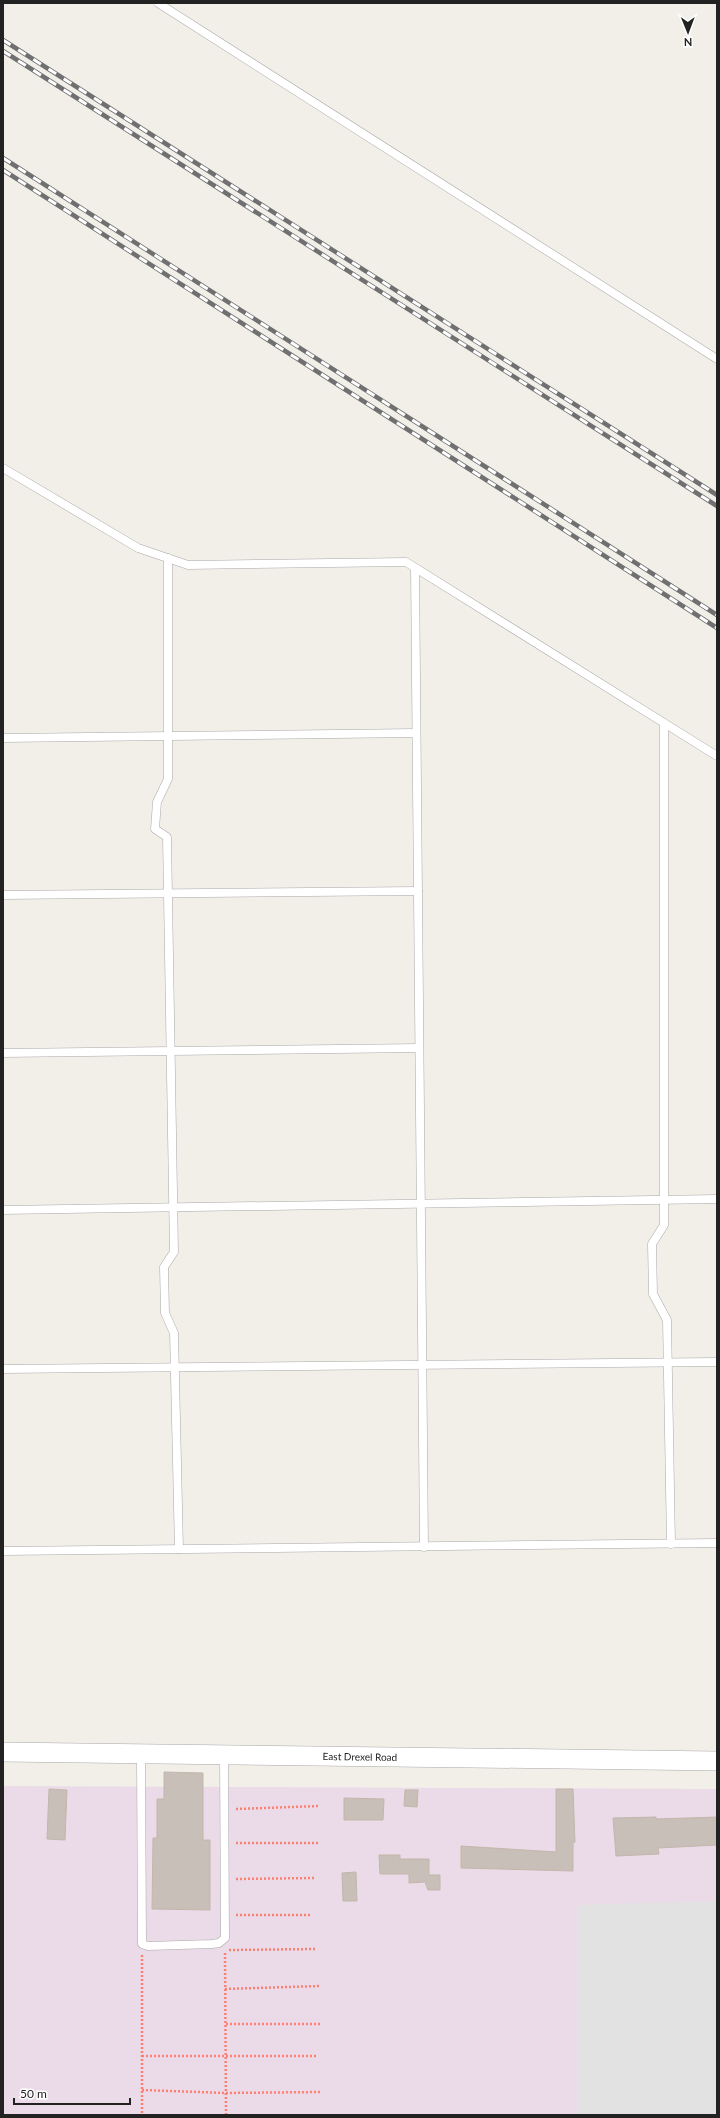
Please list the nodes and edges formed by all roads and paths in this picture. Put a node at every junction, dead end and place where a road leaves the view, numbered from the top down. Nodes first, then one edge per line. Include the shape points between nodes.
1 (158, 3) edge
2 (717, 359) edge
3 (3, 468) edge
4 (168, 558) junction
5 (415, 568) junction
6 (664, 723) junction
7 (416, 733) junction
8 (168, 736) junction
9 (3, 738) edge
10 (717, 756) edge
11 (418, 891) junction
12 (168, 894) junction
13 (3, 895) edge
14 (419, 1048) junction
15 (170, 1051) junction
16 (3, 1053) edge
17 (717, 1199) edge
18 (664, 1200) junction
19 (420, 1204) junction
20 (173, 1208) junction
21 (3, 1210) edge
22 (668, 1362) junction
23 (717, 1362) edge
24 (422, 1365) junction
25 (175, 1367) junction
26 (3, 1369) edge
27 (717, 1543) edge
28 (671, 1544) junction
29 (424, 1547) junction
30 (179, 1549) junction
31 (3, 1551) edge
32 (3, 1752) edge
33 (141, 1754) junction
34 (224, 1755) junction
35 (717, 1761) edge
36 (319, 1806) dead end
37 (224, 1809) junction
38 (224, 1843) junction
39 (319, 1843) dead end
40 (315, 1878) dead end
41 (225, 1880) junction
42 (312, 1915) dead end
43 (225, 1916) junction
44 (142, 1944) junction
45 (315, 1950) dead end
46 (319, 1986) dead end
47 (225, 1989) junction
48 (226, 2024) junction
49 (321, 2024) dead end
50 (226, 2055) junction
51 (142, 2056) junction
52 (316, 2056) dead end
53 (142, 2090) junction
54 (320, 2092) dead end
55 (226, 2093) junction
56 (142, 2115) edge
57 (226, 2115) edge

1 - 2 lane
3 - 4 lane via 138,548
4 - 5 lane via 188,565 406,562
4 - 8 lane
5 - 6 lane
5 - 7 lane
6 - 10 lane
6 - 18 lane
7 - 8 lane
7 - 11 lane
8 - 9 lane
8 - 12 lane via 168,779 157,802 155,829 167,837
11 - 12 lane
11 - 14 lane
12 - 13 lane
12 - 15 lane
14 - 15 lane
14 - 19 lane
15 - 16 lane
15 - 20 lane
17 - 18 lane
18 - 19 lane
18 - 22 lane via 664,1224 652,1244 652,1287 667,1320
19 - 20 lane
19 - 24 lane
20 - 21 lane
20 - 25 lane via 174,1252 164,1267 165,1312 174,1333
22 - 23 lane
22 - 24 lane
22 - 28 lane
24 - 25 lane
24 - 29 lane
25 - 26 lane
25 - 30 lane
27 - 28 lane
28 - 29 lane
29 - 30 lane
30 - 31 lane
32 - 33 street, East Drexel Road
33 - 34 street, East Drexel Road
33 - 44 lane
34 - 35 street, East Drexel Road
34 - 37 lane
36 - 37 path
37 - 38 lane
38 - 39 path
38 - 41 lane
40 - 41 path
41 - 43 lane
42 - 43 path
43 - 44 lane via 225,1938 219,1943 148,1946
44 - 51 path
45 - 47 path via 225,1950
46 - 47 path
47 - 48 path
48 - 49 path
48 - 50 path
50 - 51 path
50 - 52 path
50 - 55 path
51 - 53 path
53 - 55 path
53 - 56 path
54 - 55 path
55 - 57 path

